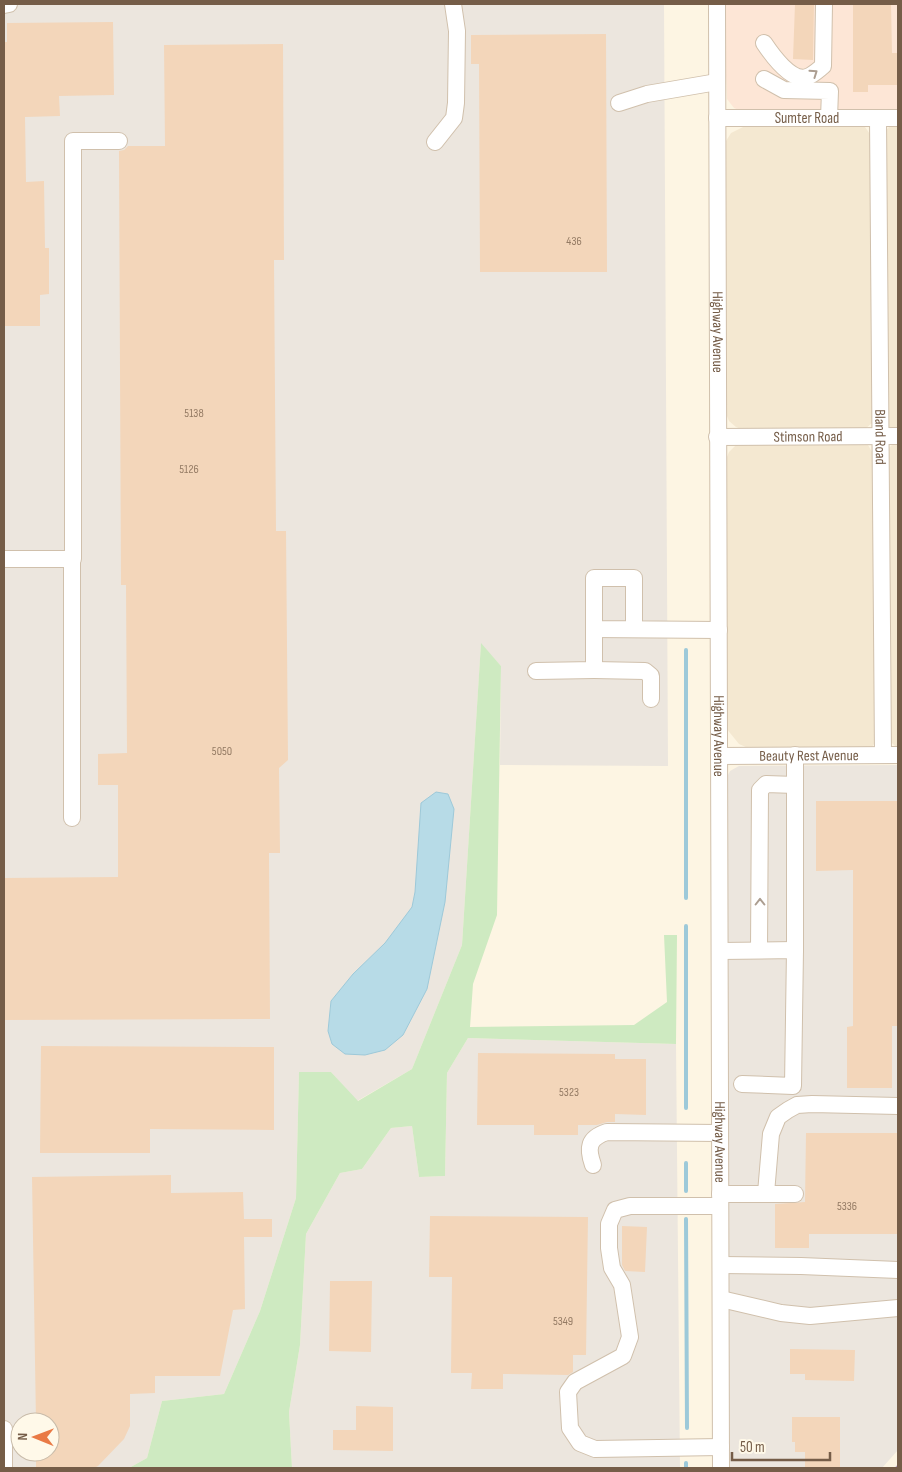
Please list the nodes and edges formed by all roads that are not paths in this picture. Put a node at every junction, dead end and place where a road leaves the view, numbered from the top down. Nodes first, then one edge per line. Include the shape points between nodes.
1 (9, 4) edge
2 (453, 4) edge
3 (716, 4) edge
4 (4, 5) edge
5 (827, 5) edge
6 (764, 43) dead end
7 (764, 79) dead end
8 (717, 82) junction
9 (620, 103) dead end
10 (717, 118) junction
11 (829, 118) junction
12 (878, 118) junction
13 (898, 118) edge
14 (119, 141) dead end
15 (435, 142) dead end
16 (882, 436) junction
17 (898, 436) edge
18 (717, 437) junction
19 (4, 559) edge
20 (72, 559) junction
21 (594, 629) junction
22 (634, 629) junction
23 (719, 630) junction
24 (594, 670) junction
25 (536, 671) dead end
26 (651, 699) dead end
27 (795, 755) junction
28 (891, 755) edge
29 (719, 756) junction
30 (795, 785) junction
31 (72, 818) dead end
32 (720, 950) junction
33 (760, 950) junction
34 (795, 950) junction
35 (742, 1084) dead end
36 (898, 1106) edge
37 (720, 1133) junction
38 (592, 1165) dead end
39 (766, 1193) junction
40 (795, 1194) dead end
41 (720, 1200) junction
42 (721, 1266) junction
43 (898, 1270) edge
44 (721, 1299) junction
45 (898, 1308) edge
46 (4, 1429) edge
47 (721, 1447) junction
48 (4, 1468) edge
49 (721, 1468) edge

1 - 4 street
2 - 15 street via 457,31 456,103 454,118
3 - 8 street, Highway Avenue
6 -> 5 street via 775,59 793,75 805,78 814,74 823,66
7 - 11 street via 784,90 830,90
8 - 9 street via 647,94
8 - 10 street, Highway Avenue
10 - 11 street, Sumter Road
10 - 18 street, Highway Avenue
11 - 12 street, Sumter Road
12 - 13 street, Sumter Road
12 - 16 street, Bland Road
14 - 20 street via 73,141
16 - 17 street, Stimson Road
16 - 18 street, Stimson Road
16 - 28 street, Bland Road
18 - 23 street, Highway Avenue
19 - 20 street
20 - 31 street
21 - 22 street
21 - 22 street via 594,578 634,578
21 - 24 street
22 - 23 street
23 - 29 street, Highway Avenue
24 - 25 street
24 - 26 street via 645,671 651,676
27 - 28 street, Beauty Rest Avenue
27 - 29 street, Beauty Rest Avenue
27 - 30 street
29 - 32 street, Highway Avenue
33 -> 30 street via 760,790 766,784
30 - 34 street
32 - 33 street
32 - 37 street, Highway Avenue
33 - 34 street
34 - 35 street via 793,1086
36 - 39 street via 812,1104 797,1105 788,1110 778,1117 771,1134
37 - 38 street via 607,1132 590,1143
37 - 41 street, Highway Avenue
39 - 40 street
39 - 41 street
41 - 42 street, Highway Avenue
41 - 47 street via 630,1206 616,1210 609,1224 609,1248 612,1268 622,1285 630,1337 624,1356 575,1382 568,1392 570,1428 580,1443 595,1449
42 - 43 street
42 - 44 street, Highway Avenue
44 - 45 street via 780,1313 810,1316
44 - 47 street, Highway Avenue
46 - 48 street
47 - 49 street, Highway Avenue

